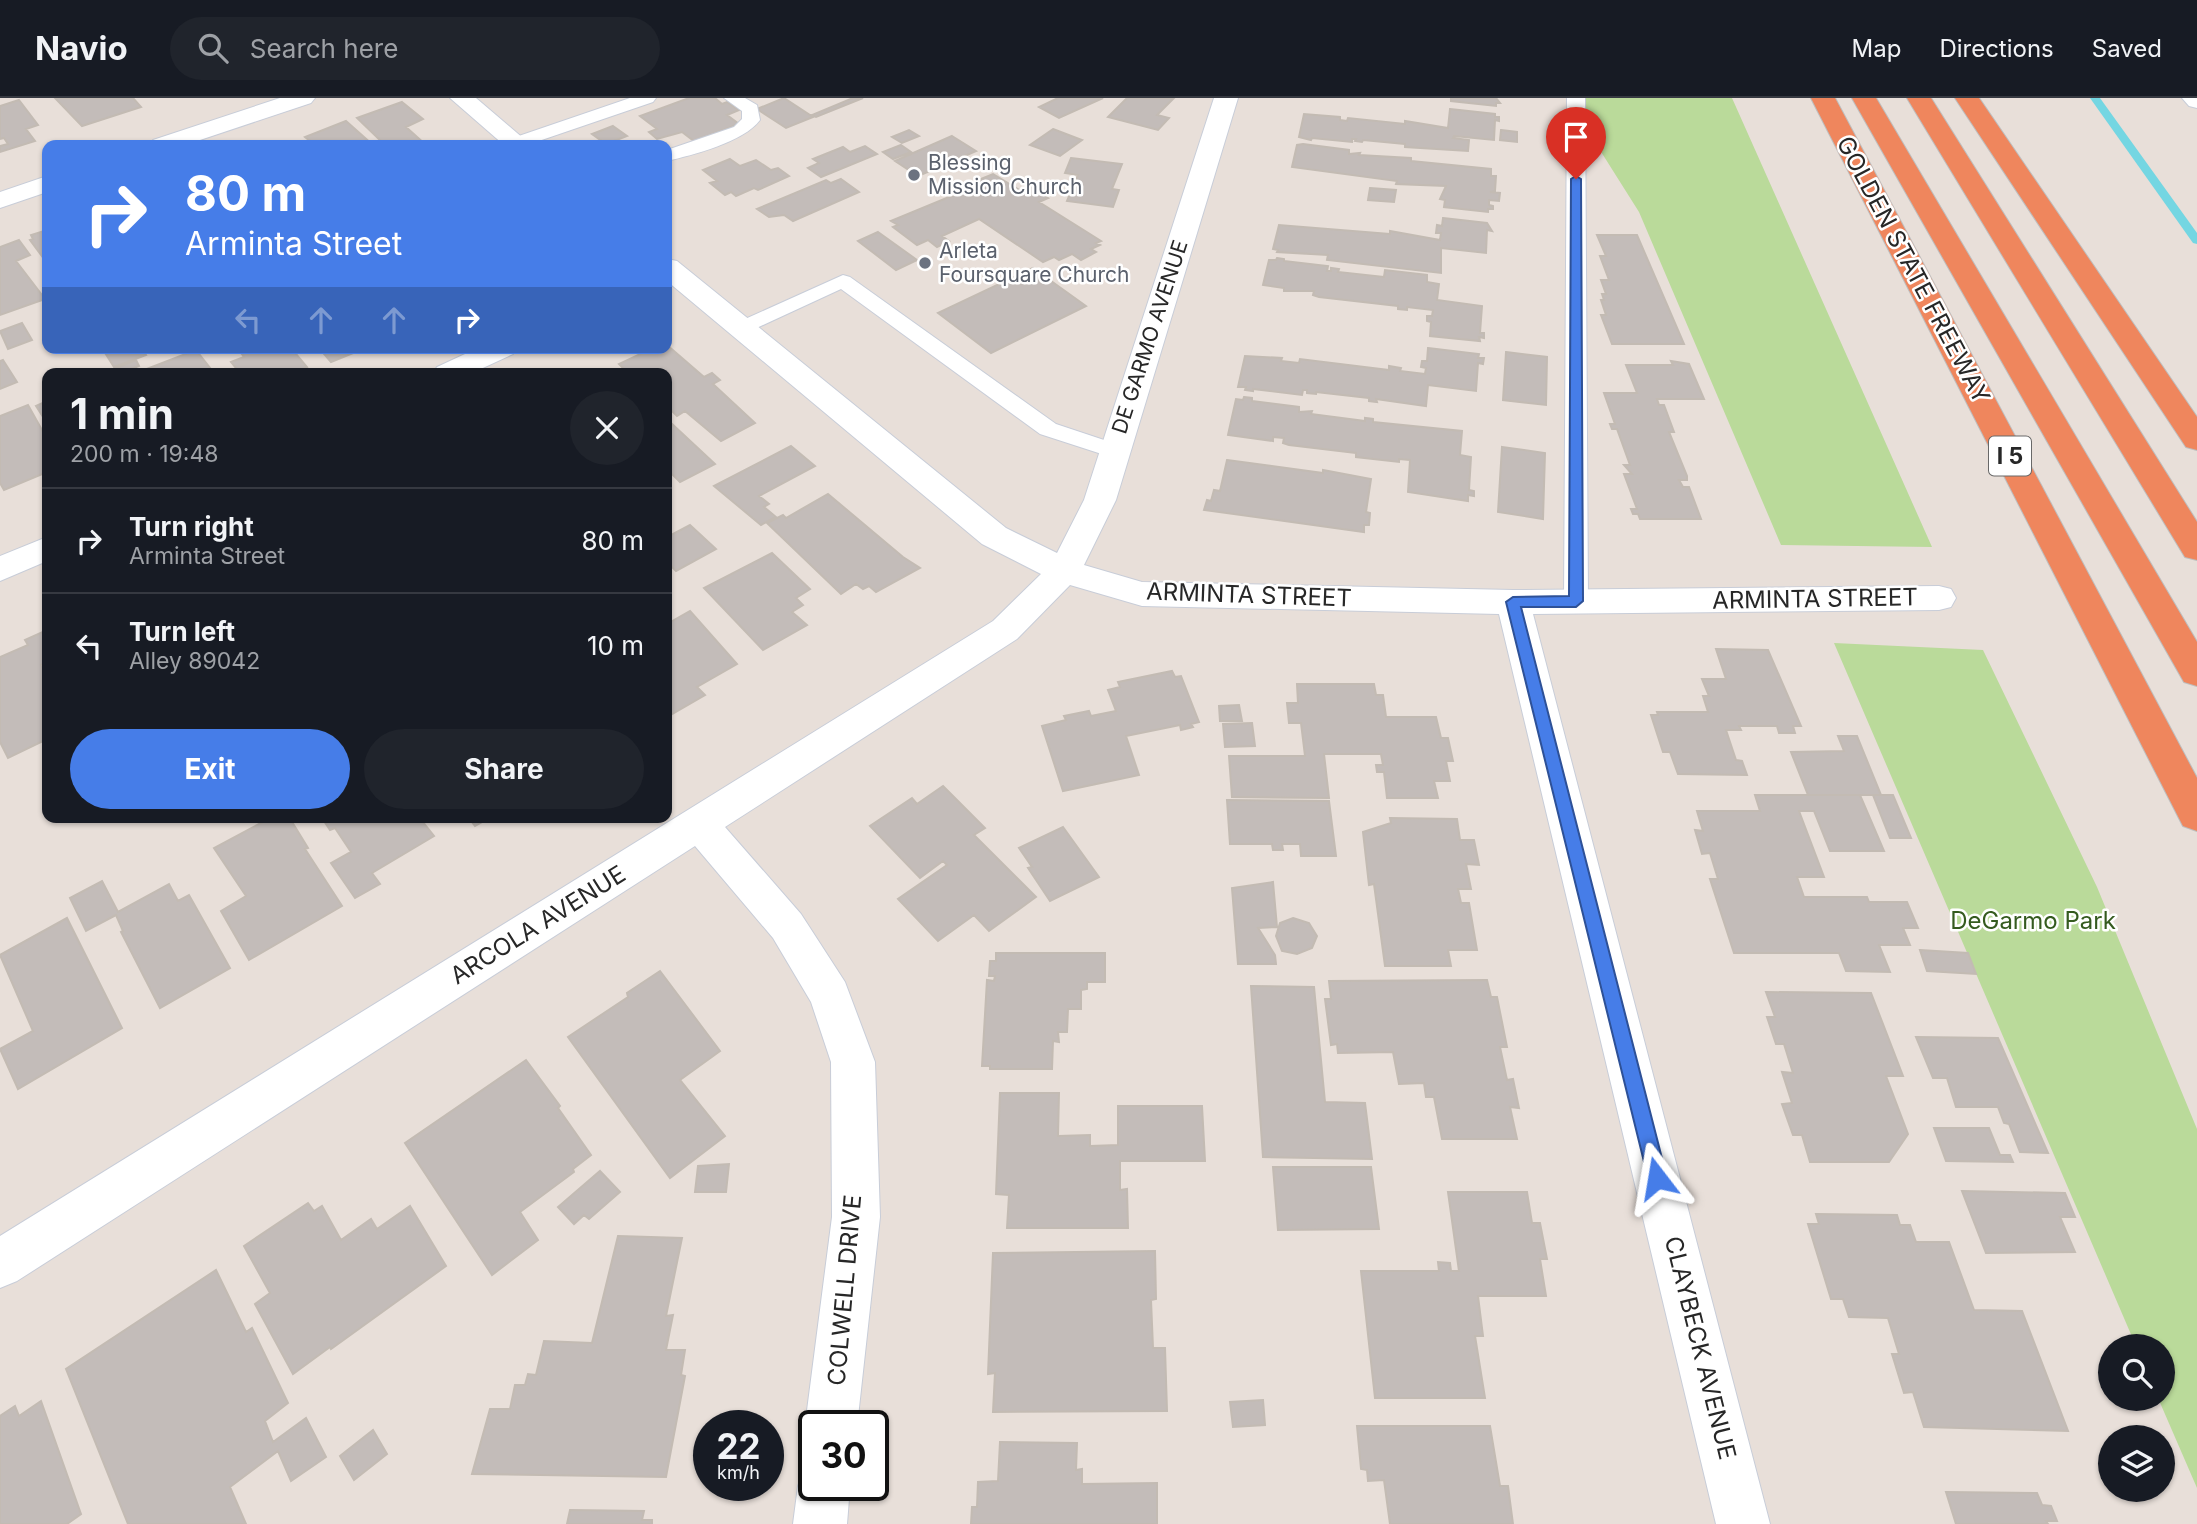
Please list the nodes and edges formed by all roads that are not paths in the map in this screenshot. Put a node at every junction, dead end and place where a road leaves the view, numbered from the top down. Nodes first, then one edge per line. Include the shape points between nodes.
1 (303, 98) edge
2 (462, 98) edge
3 (647, 98) edge
4 (733, 98) edge
5 (1226, 98) edge
6 (1576, 98) edge
7 (1823, 98) edge
8 (1864, 98) edge
9 (1919, 98) edge
10 (1967, 98) edge
11 (177, 140) edge
12 (513, 140) edge
13 (529, 140) edge
14 (672, 154) edge
15 (42, 186) edge
16 (0, 200) edge
17 (672, 274) edge
18 (741, 328) junction
19 (490, 354) edge
20 (458, 368) edge
21 (2197, 440) edge
22 (1114, 452) junction
23 (2197, 549) edge
24 (42, 550) edge
25 (0, 569) edge
26 (1063, 571) junction
27 (1939, 598) dead end
28 (1576, 601) junction
29 (1513, 602) junction
30 (2197, 673) edge
31 (2197, 815) edge
32 (699, 824) junction
33 (0, 1264) edge
34 (833, 1410) edge
35 (822, 1501) edge
36 (820, 1524) edge
37 (1744, 1524) edge

1 - 11 street
2 - 12 street
3 - 13 lane
4 - 14 lane via 751,110 751,120 740,131
5 - 22 street, DE GARMO AVENUE
6 - 28 lane
7 - 31 highway, GOLDEN STATE FREEWAY / I 5
8 - 30 highway
9 - 23 highway
10 - 21 highway
15 - 16 street
17 - 18 street, ARMINTA STREET
18 - 22 lane via 842,281 1048,429
18 - 26 street, ARMINTA STREET via 994,537
19 - 20 street
22 - 26 street, DE GARMO AVENUE via 1100,500
24 - 25 street
26 - 29 street, ARMINTA STREET via 1142,594
26 - 32 street, ARCOLA AVENUE via 1004,630
27 - 28 street, ARMINTA STREET
28 - 29 street, ARMINTA STREET
29 - 37 street, CLAYBECK AVENUE
32 - 33 street, ARCOLA AVENUE
32 - 34 street, COLWELL DRIVE via 787,926 830,995 853,1062 856,1217
35 - 36 street

